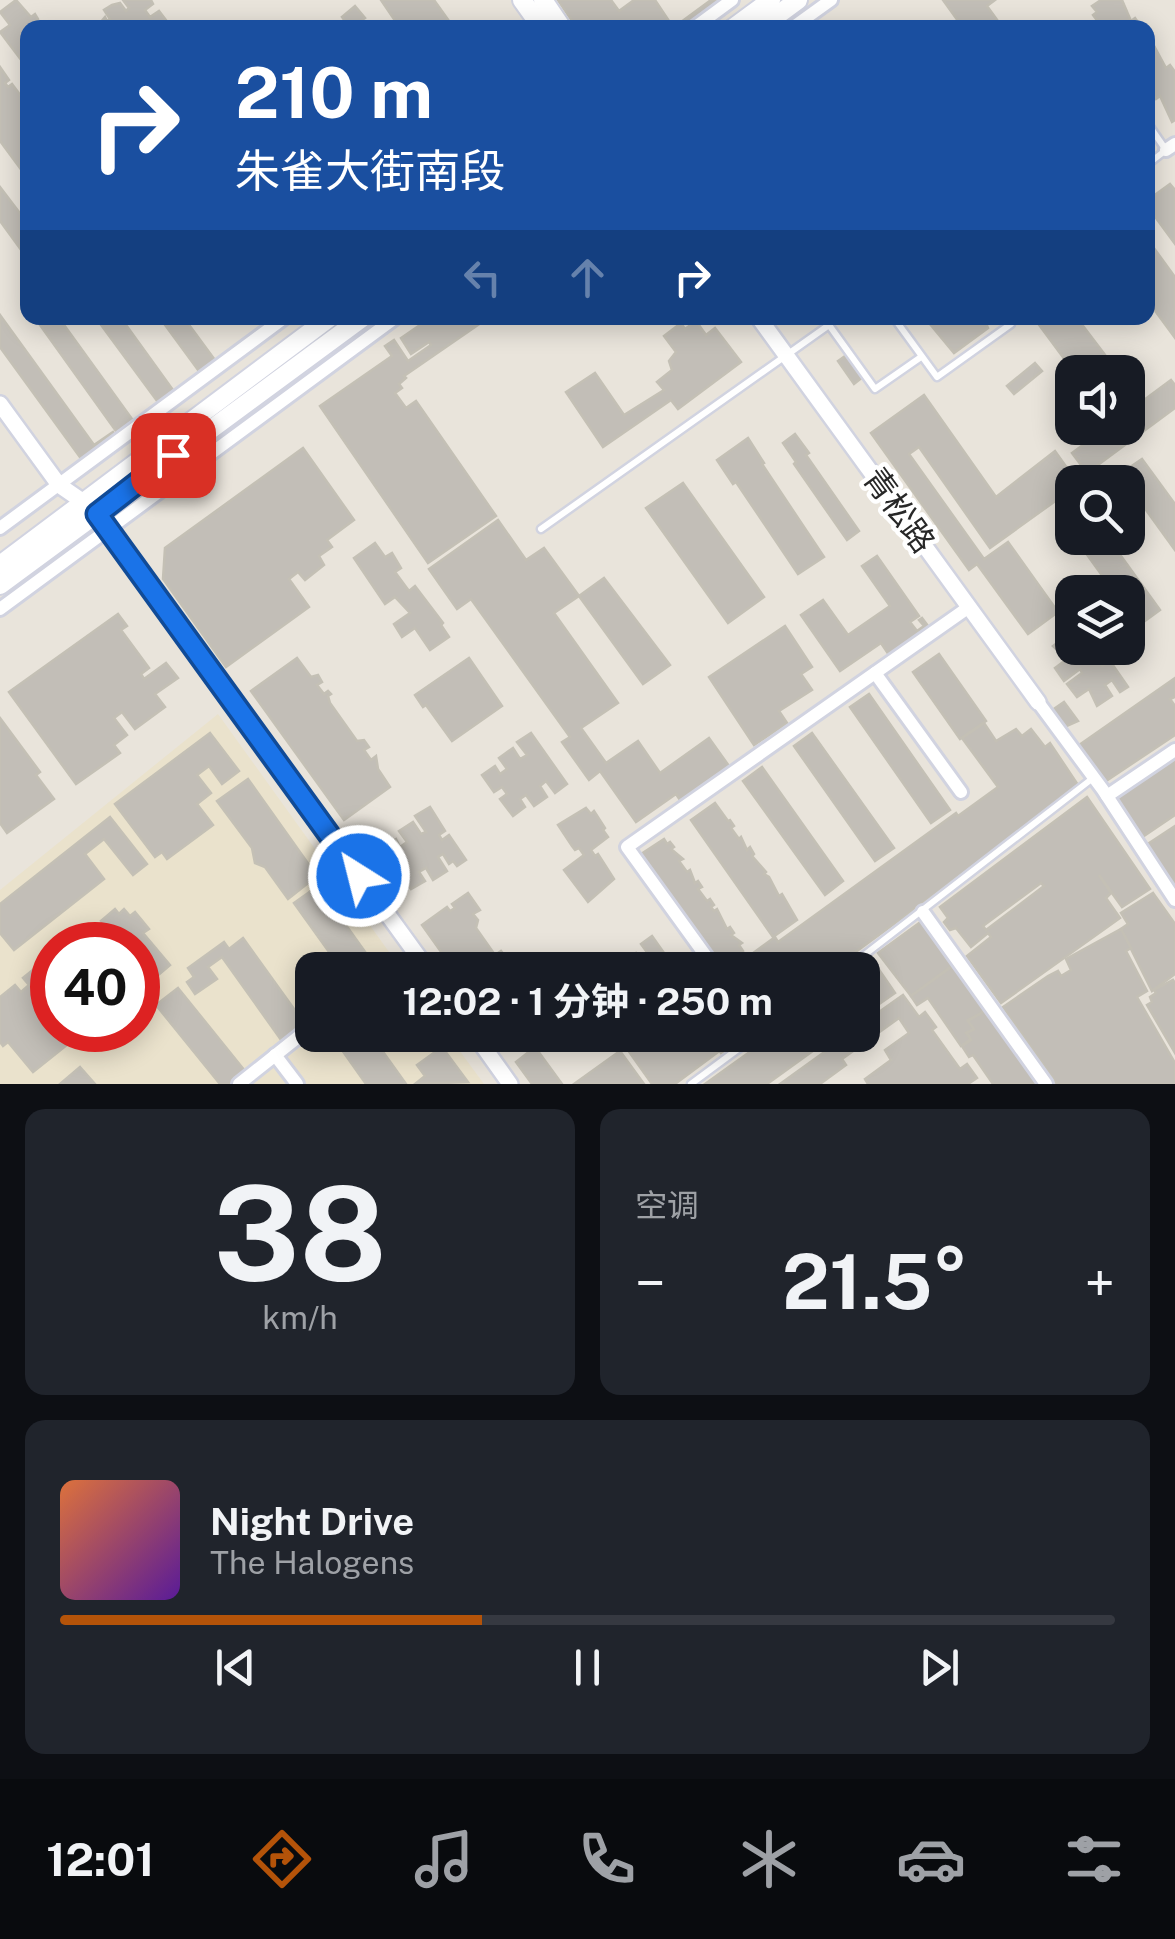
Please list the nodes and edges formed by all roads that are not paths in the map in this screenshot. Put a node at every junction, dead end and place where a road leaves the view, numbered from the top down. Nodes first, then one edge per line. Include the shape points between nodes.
1 (732, 0) edge
2 (770, 0) edge
3 (798, 0) edge
4 (831, 0) edge
5 (705, 20) edge
6 (744, 20) edge
7 (771, 20) edge
8 (803, 20) edge
9 (275, 325) edge
10 (321, 325) edge
11 (353, 325) edge
12 (384, 325) edge
13 (765, 325) edge
14 (821, 325) edge
15 (829, 325) edge
16 (899, 325) edge
17 (1011, 325) edge
18 (787, 355) junction
19 (922, 356) junction
20 (0, 404) edge
21 (59, 484) junction
22 (96, 515) junction
23 (0, 528) edge
24 (541, 529) dead end
25 (0, 565) edge
26 (0, 585) edge
27 (969, 607) junction
28 (0, 608) edge
29 (875, 672) junction
30 (1038, 702) joint
31 (1175, 750) edge
32 (1094, 777) junction
33 (962, 792) dead end
34 (1107, 796) junction
35 (1175, 900) edge
36 (923, 912) junction
37 (415, 952) edge
38 (703, 952) edge
39 (869, 952) edge
40 (295, 1039) edge
41 (486, 1052) edge
42 (734, 1052) edge
43 (275, 1055) junction
44 (240, 1084) edge
45 (297, 1084) edge
46 (510, 1084) edge
47 (690, 1084) edge
48 (1046, 1084) edge

1 - 5 street
2 - 6 main road
3 - 7 main road
4 - 8 street
9 - 21 street
10 - 22 main road
11 - 22 main road
12 - 22 street
13 - 18 street, 青松路
14 - 18 lane
15 - 19 lane via 876,388
16 - 19 lane
17 - 19 lane via 937,377
18 - 24 lane
18 - 27 street, 青松路
20 - 21 street
21 - 22 street
21 - 23 street
22 - 25 main road
22 - 26 main road
22 - 28 street
22 - 37 street
27 - 29 street
27 - 30 street, 青松路
29 - 33 street
29 - 38 street via 627,847
30 - 32 street
31 - 34 street
32 - 34 street
32 - 36 lane
34 - 35 street
36 - 39 lane
36 - 48 street
40 - 43 street
41 - 46 street
42 - 47 lane
43 - 44 street
43 - 45 street

